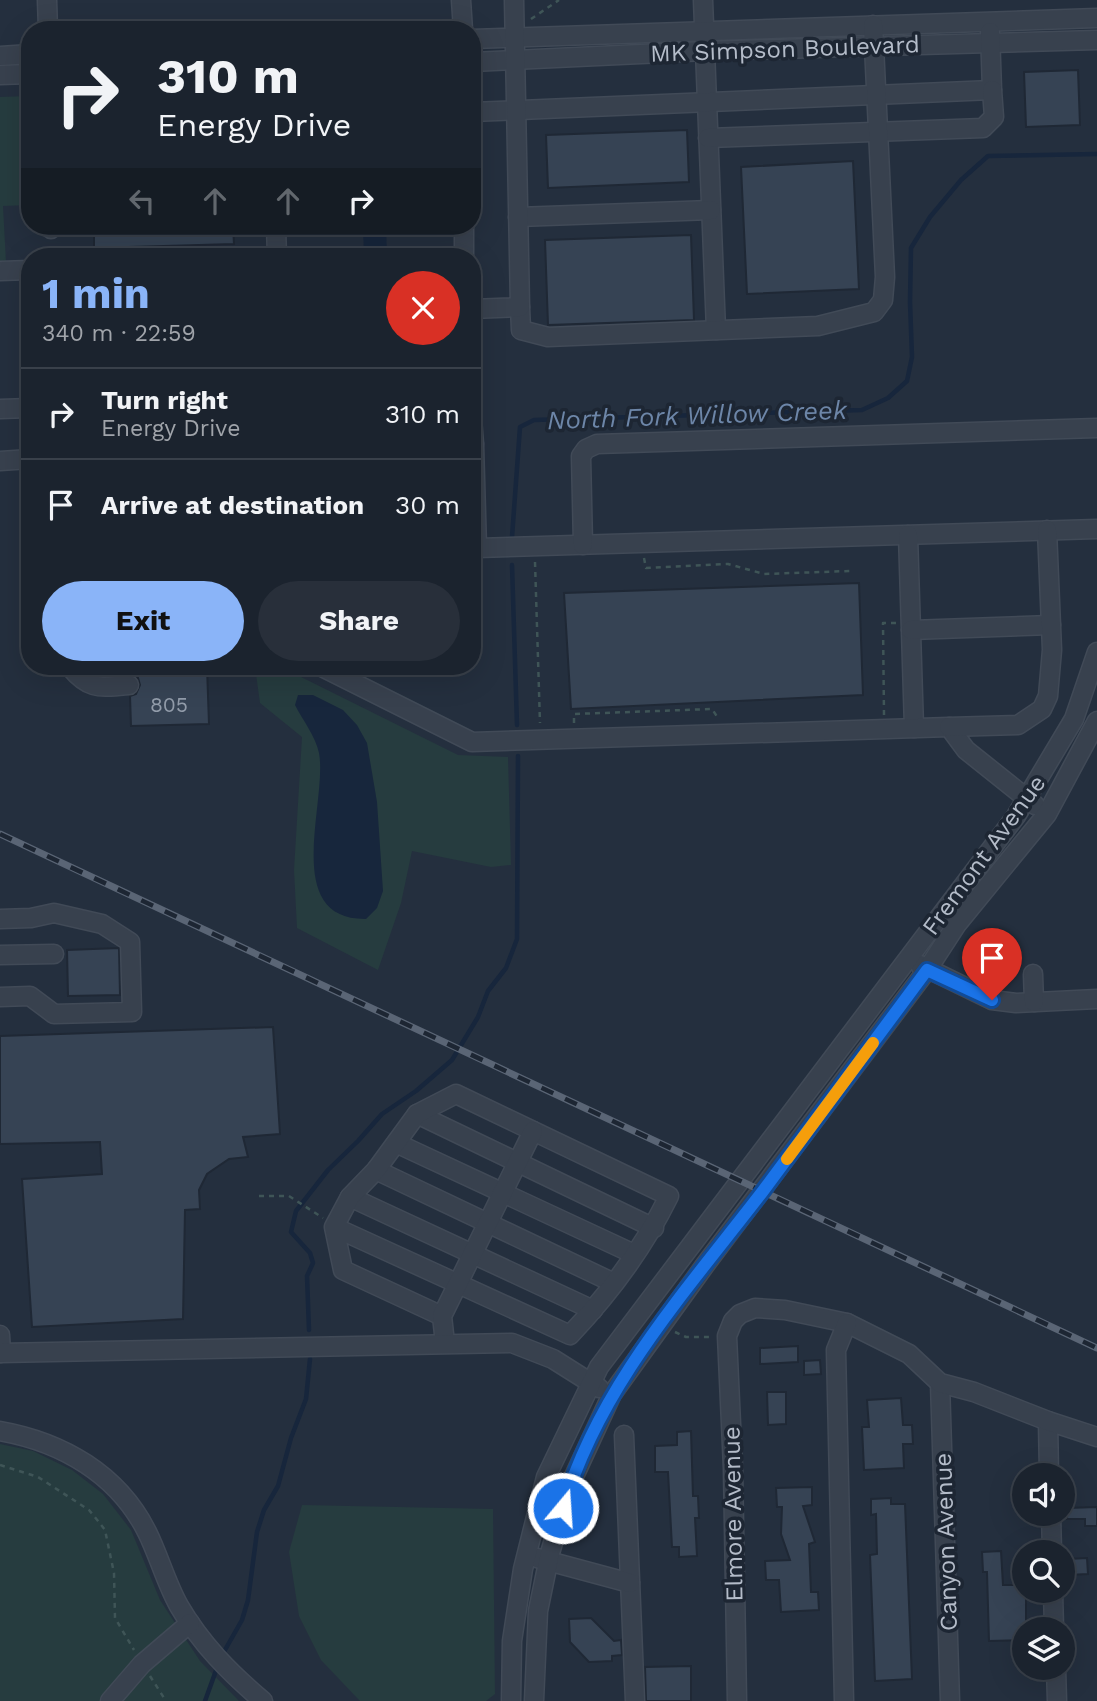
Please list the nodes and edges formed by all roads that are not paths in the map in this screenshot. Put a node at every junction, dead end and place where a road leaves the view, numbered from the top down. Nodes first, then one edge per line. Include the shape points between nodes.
1 (47, 0) edge
2 (461, 0) edge
3 (514, 0) edge
4 (702, 0) edge
5 (1097, 18) edge
6 (48, 21) edge
7 (462, 21) edge
8 (989, 22) junction
9 (873, 25) junction
10 (704, 30) junction
11 (515, 38) junction
12 (481, 39) edge
13 (1097, 40) edge
14 (990, 43) junction
15 (874, 47) junction
16 (705, 51) junction
17 (21, 54) edge
18 (0, 55) edge
19 (515, 60) junction
20 (481, 62) edge
21 (21, 74) edge
22 (0, 75) edge
23 (992, 90) junction
24 (876, 94) junction
25 (707, 102) junction
26 (516, 110) junction
27 (481, 112) edge
28 (878, 131) junction
29 (708, 138) junction
30 (711, 210) junction
31 (518, 217) junction
32 (21, 270) edge
33 (0, 271) edge
34 (520, 307) junction
35 (481, 309) edge
36 (716, 330) junction
37 (21, 408) edge
38 (0, 409) edge
39 (1097, 428) edge
40 (21, 460) edge
41 (0, 461) edge
42 (1097, 529) edge
43 (1047, 530) junction
44 (908, 535) junction
45 (583, 545) junction
46 (481, 549) edge
47 (1051, 625) junction
48 (907, 626) junction
49 (1097, 652) edge
50 (77, 675) edge
51 (338, 675) edge
52 (129, 685) dead end
53 (1097, 720) edge
54 (949, 727) junction
55 (914, 728) junction
56 (1027, 799) junction
57 (1047, 814) junction
58 (0, 919) edge
59 (54, 954) dead end
60 (0, 955) edge
61 (909, 958) junction
62 (927, 970) junction
63 (1033, 974) dead end
64 (0, 997) edge
65 (1097, 999) edge
66 (1034, 1002) junction
67 (417, 1114) junction
68 (533, 1131) junction
69 (396, 1143) junction
70 (517, 1162) junction
71 (376, 1170) junction
72 (502, 1192) junction
73 (350, 1196) junction
74 (487, 1223) junction
75 (334, 1227) junction
76 (654, 1228) junction
77 (472, 1254) junction
78 (634, 1254) junction
79 (614, 1283) junction
80 (457, 1284) junction
81 (593, 1310) junction
82 (442, 1316) junction
83 (847, 1322) junction
84 (0, 1335) edge
85 (445, 1343) junction
86 (0, 1353) edge
87 (591, 1383) junction
88 (940, 1383) junction
89 (612, 1394) junction
90 (1048, 1421) junction
91 (0, 1430) edge
92 (624, 1435) dead end
93 (1097, 1437) edge
94 (1049, 1463) edge
95 (526, 1556) junction
96 (548, 1561) junction
97 (630, 1583) junction
98 (190, 1623) junction
99 (1056, 1680) edge
100 (110, 1701) edge
101 (263, 1701) edge
102 (511, 1701) edge
103 (534, 1701) edge
104 (635, 1701) edge
105 (737, 1701) edge
106 (844, 1701) edge
107 (950, 1701) edge
108 (1057, 1701) edge

1 - 6 street
2 - 7 street
3 - 11 street
4 - 10 street
5 - 8 street, MK Simpson Boulevard
8 - 9 street, MK Simpson Boulevard
8 - 14 street
9 - 10 street, MK Simpson Boulevard
9 - 15 street
10 - 11 street, MK Simpson Boulevard
10 - 16 street
11 - 12 street, MK Simpson Boulevard
11 - 19 street
13 - 14 street, MK Simpson Boulevard
14 - 15 street, MK Simpson Boulevard
14 - 23 street
15 - 16 street, MK Simpson Boulevard
15 - 24 street
16 - 19 street, MK Simpson Boulevard
16 - 25 street
17 - 18 street
19 - 20 street, MK Simpson Boulevard
19 - 26 street
21 - 22 street
23 - 24 street
23 - 28 street via 994,117 983,128
24 - 25 street
24 - 28 street
25 - 26 street
25 - 29 street
26 - 27 street
26 - 31 street
28 - 29 street
28 - 36 street via 885,276 883,300 874,313 818,326
29 - 30 street
30 - 31 street
30 - 36 street
31 - 34 street
32 - 33 street
34 - 35 street
34 - 36 street via 521,330 548,337
37 - 38 street
39 - 45 street via 597,444 582,456
40 - 41 street
42 - 43 street
43 - 44 street
43 - 47 street
44 - 45 street
44 - 48 street
45 - 46 street
47 - 48 street
47 - 54 street via 1052,679 1042,709 1018,725
48 - 55 street
49 - 56 street, Fremont Avenue via 1074,719
50 - 52 street via 100,687
51 - 55 street via 472,742
53 - 57 street, Fremont Avenue
54 - 55 street
54 - 56 street via 966,750
56 - 57 street
56 - 61 street, Fremont Avenue
57 - 62 street, Fremont Avenue via 957,924
58 - 64 street via 54,913 102,924 130,943 132,1012 54,1014 30,996
59 - 60 street
61 - 62 street
61 - 87 street, Fremont Avenue
62 - 66 street via 992,1000
62 - 89 street, Fremont Avenue
63 - 66 street
65 - 66 street
67 - 68 street via 456,1094
67 - 69 street
67 - 70 street
68 - 70 street
68 - 76 street via 669,1196
69 - 71 street
69 - 72 street
70 - 72 street
70 - 76 street
71 - 73 street
71 - 74 street
72 - 74 street
72 - 78 street
73 - 75 street
73 - 77 street
74 - 77 street
74 - 79 street
75 - 80 street
75 - 82 street via 343,1269
76 - 78 street
77 - 80 street
77 - 81 street
78 - 79 street
79 - 81 street
80 - 81 street via 570,1335
80 - 82 street
82 - 85 street
83 - 88 street via 909,1354
83 - 105 street, Elmore Avenue via 755,1308 740,1314 727,1336
83 - 106 street via 835,1350
84 - 86 street
85 - 86 street
85 - 87 street via 512,1343 553,1359
87 - 89 street
87 - 95 street, Fremont Avenue via 546,1477
88 - 90 street
88 - 107 street, Canyon Avenue
89 - 96 street, Fremont Avenue via 570,1485
90 - 93 street
90 - 94 street
91 - 98 street via 39,1438 75,1455 107,1478 146,1531
92 - 97 street
95 - 96 street
95 - 102 street, Fremont Avenue via 512,1641
96 - 97 street
96 - 103 street, Fremont Avenue via 538,1611
97 - 104 street
98 - 100 street via 142,1663
98 - 101 street via 213,1655
99 - 108 street

